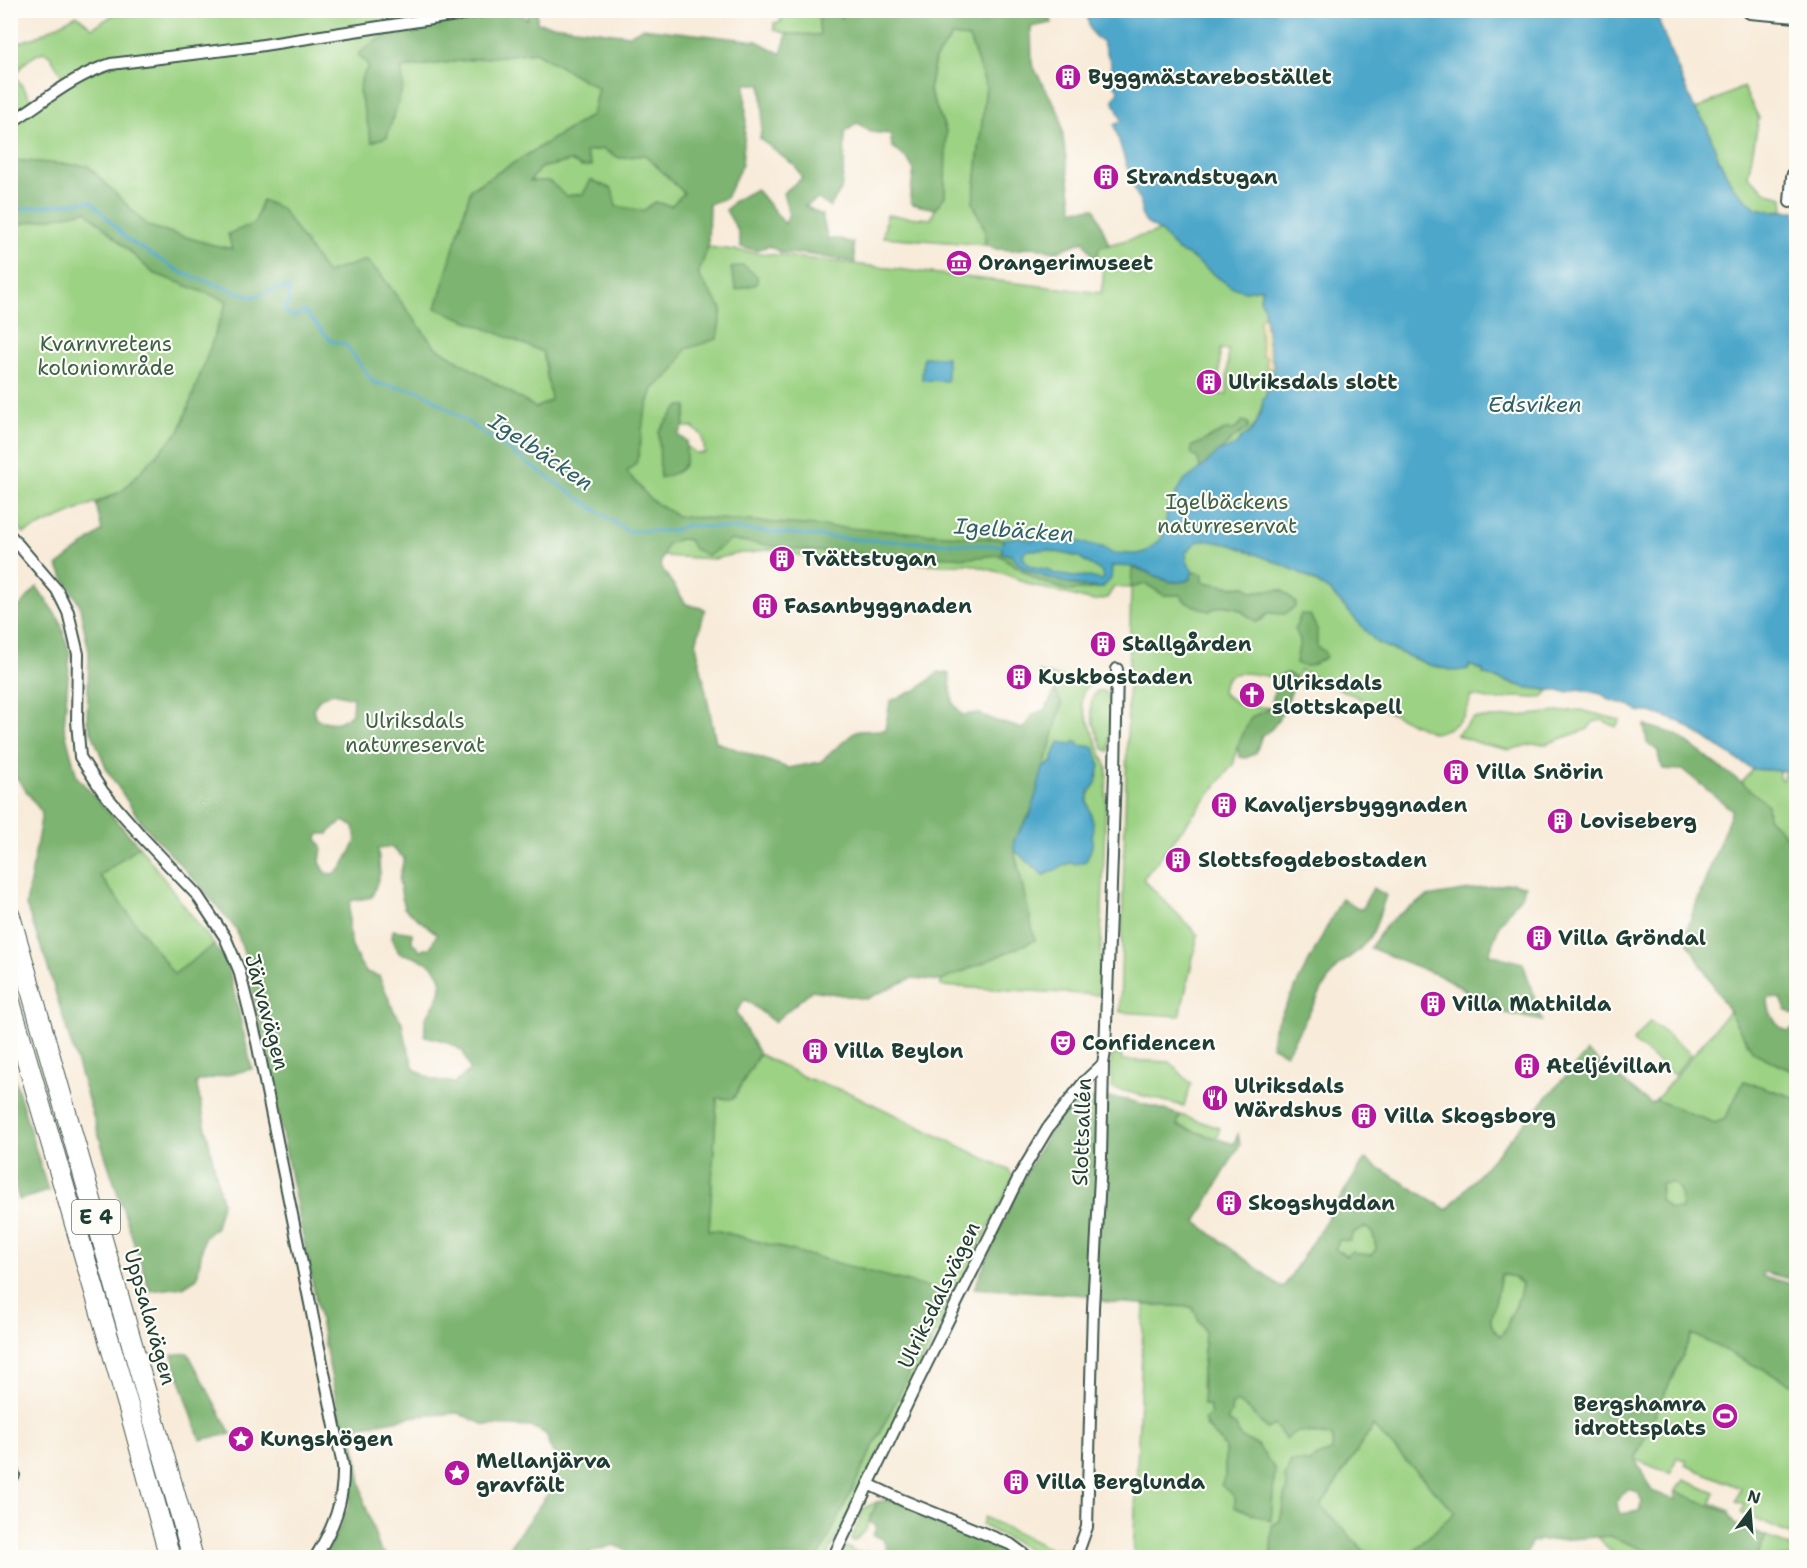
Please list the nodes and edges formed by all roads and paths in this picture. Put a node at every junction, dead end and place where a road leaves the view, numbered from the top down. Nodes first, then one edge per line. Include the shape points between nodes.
1 (489, 10) edge
2 (1745, 10) edge
3 (1797, 17) edge
4 (10, 123) edge
5 (1797, 165) edge
6 (1790, 202) dead end
7 (10, 535) edge
8 (1117, 669) dead end
9 (10, 916) edge
10 (10, 1002) edge
11 (1103, 1064) junction
12 (10, 1461) edge
13 (10, 1478) edge
14 (868, 1484) junction
15 (170, 1557) edge
16 (195, 1557) edge
17 (315, 1557) edge
18 (833, 1557) edge
19 (1029, 1557) edge
20 (1076, 1557) edge

1 - 4 street via 111,64 63,88
2 - 3 street
5 - 6 street
7 - 17 street, Järvavägen via 57,590 68,612 78,654 81,757 102,792 197,895 225,937 239,970 343,1466 344,1482 336,1520
8 - 11 street, Slottsallén
9 - 16 highway, Uppsalavägen / E 4
10 - 15 highway, E 4
11 - 14 street, Ulriksdalsvägen via 1048,1128 1021,1173
11 - 20 street, Slottsallén via 1087,1527
12 - 13 street via 14,1475
14 - 18 street, Ulriksdalsvägen
14 - 19 street via 1010,1544

